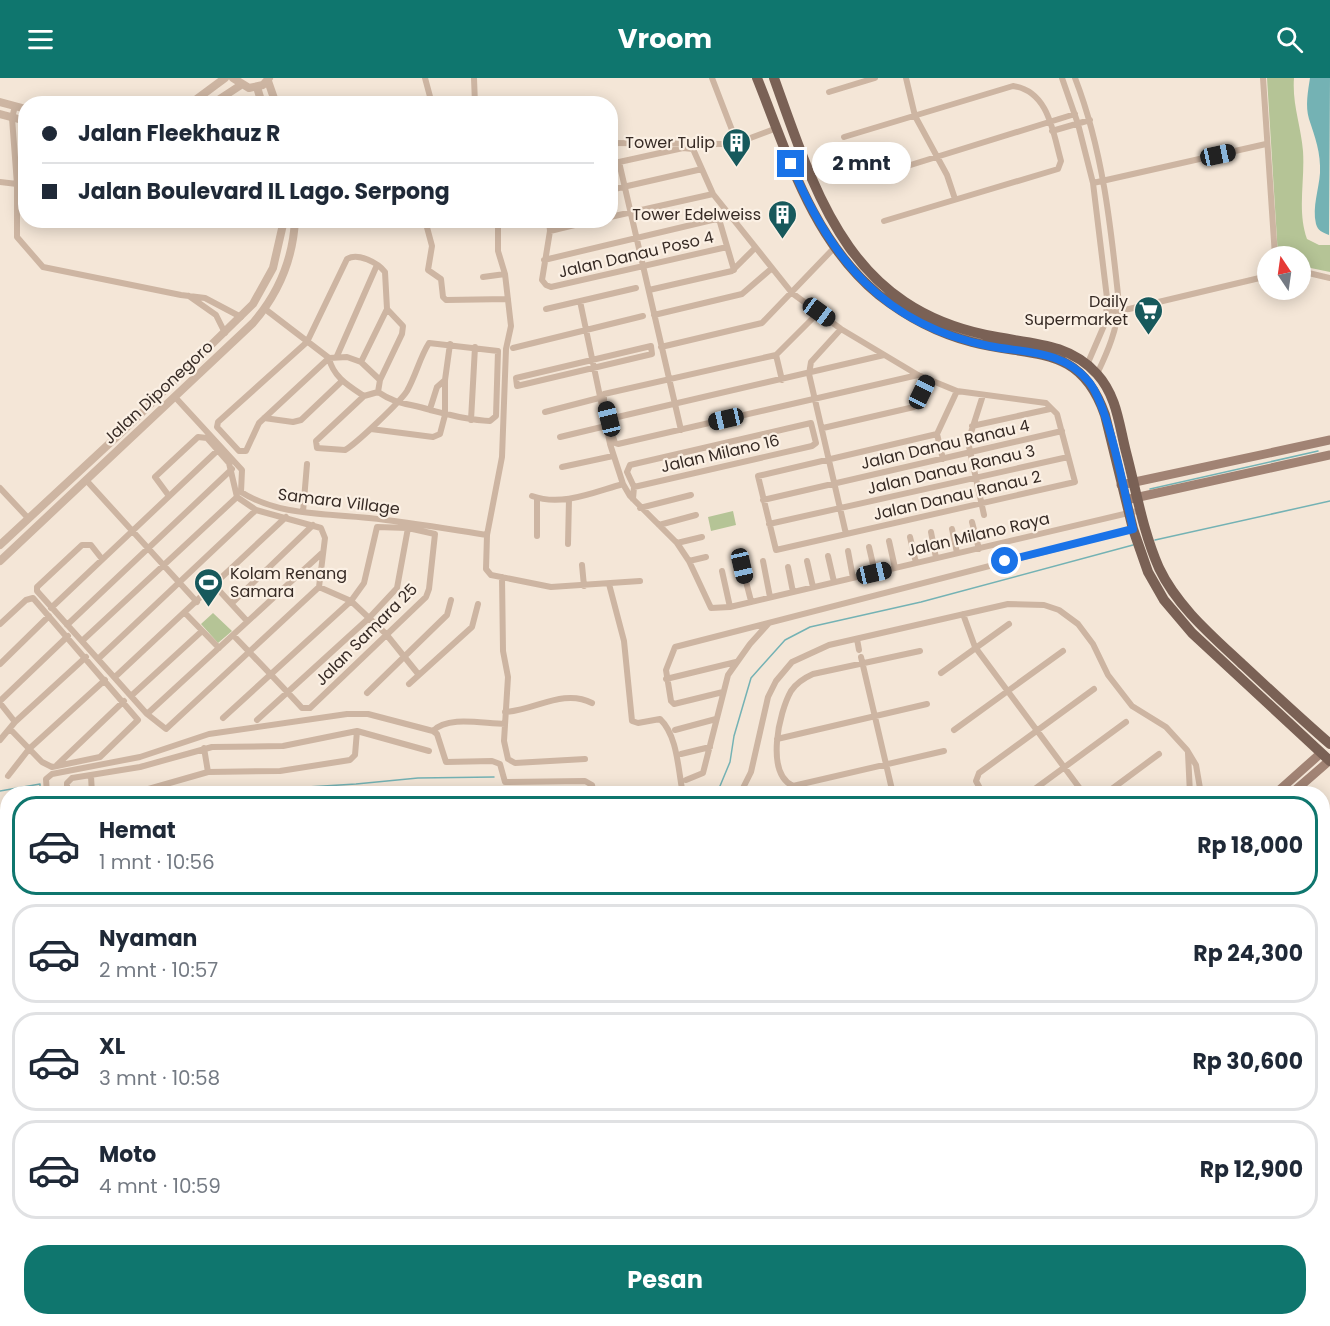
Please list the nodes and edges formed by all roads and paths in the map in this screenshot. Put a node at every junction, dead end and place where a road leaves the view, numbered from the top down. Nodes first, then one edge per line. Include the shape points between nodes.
1 (225, 78) edge
2 (233, 78) edge
3 (425, 78) edge
4 (474, 78) edge
5 (712, 78) edge
6 (757, 78) edge
7 (774, 78) edge
8 (875, 78) edge
9 (906, 78) edge
10 (1062, 78) edge
11 (1075, 78) edge
12 (1263, 78) edge
13 (269, 79) edge
14 (241, 85) junction
15 (257, 87) junction
16 (829, 92) dead end
17 (201, 96) edge
18 (224, 96) edge
19 (260, 96) edge
20 (274, 96) edge
21 (430, 96) edge
22 (475, 96) edge
23 (0, 102) edge
24 (15, 106) junction
25 (18, 107) edge
26 (0, 114) edge
27 (1075, 114) junction
28 (915, 116) junction
29 (12, 118) junction
30 (18, 119) edge
31 (1090, 120) junction
32 (1050, 122) junction
33 (1078, 124) junction
34 (777, 128) junction
35 (1052, 130) junction
36 (844, 137) dead end
37 (737, 142) junction
38 (618, 143) edge
39 (1266, 144) junction
40 (938, 156) junction
41 (619, 162) joint
42 (702, 169) junction
43 (859, 181) dead end
44 (1104, 181) junction
45 (0, 182) edge
46 (1093, 183) junction
47 (17, 184) junction
48 (624, 187) junction
49 (618, 188) edge
50 (712, 194) junction
51 (955, 199) junction
52 (630, 213) junction
53 (618, 215) edge
54 (729, 216) junction
55 (719, 219) junction
56 (884, 221) dead end
57 (282, 228) edge
58 (294, 228) edge
59 (427, 228) edge
60 (498, 228) edge
61 (550, 228) edge
62 (562, 228) edge
63 (550, 231) junction
64 (636, 238) junction
65 (1274, 246) edge
66 (727, 247) junction
67 (834, 248) junction
68 (754, 249) junction
69 (544, 260) junction
70 (377, 265) junction
71 (643, 266) junction
72 (273, 268) junction
73 (771, 269) junction
74 (734, 270) junction
75 (284, 273) junction
76 (505, 274) junction
77 (1311, 274) edge
78 (483, 277) dead end
79 (1330, 278) edge
80 (1257, 279) edge
81 (636, 288) dead end
82 (649, 290) junction
83 (792, 293) junction
84 (188, 296) junction
85 (508, 299) junction
86 (580, 301) junction
87 (265, 309) junction
88 (387, 309) junction
89 (546, 309) dead end
90 (1119, 310) junction
91 (1107, 311) junction
92 (819, 312) junction
93 (654, 315) junction
94 (643, 316) dead end
95 (241, 317) junction
96 (925, 320) junction
97 (841, 329) junction
98 (586, 330) junction
99 (225, 333) junction
100 (307, 342) junction
101 (234, 343) junction
102 (450, 344) junction
103 (475, 347) junction
104 (661, 347) junction
105 (513, 348) dead end
106 (776, 355) junction
107 (884, 355) junction
108 (337, 356) junction
109 (329, 358) junction
110 (592, 360) junction
111 (361, 362) junction
112 (1087, 365) junction
113 (593, 368) junction
114 (809, 374) junction
115 (1097, 374) junction
116 (918, 375) junction
117 (928, 379) junction
118 (380, 380) junction
119 (445, 380) junction
120 (669, 380) junction
121 (782, 380) junction
122 (342, 381) junction
123 (957, 391) junction
124 (378, 392) junction
125 (983, 395) junction
126 (364, 396) junction
127 (602, 396) junction
128 (175, 397) junction
129 (816, 398) junction
130 (395, 403) junction
131 (675, 405) junction
132 (430, 409) junction
133 (1050, 409) junction
134 (544, 412) dead end
135 (445, 415) junction
136 (264, 418) junction
137 (471, 420) junction
138 (607, 422) junction
139 (972, 426) junction
140 (823, 428) junction
141 (371, 429) junction
142 (681, 430) junction
143 (1062, 431) junction
144 (938, 434) junction
145 (560, 437) dead end
146 (116, 438) junction
147 (1327, 440) edge
148 (122, 445) junction
149 (218, 450) junction
150 (969, 453) junction
151 (1328, 455) edge
152 (613, 456) junction
153 (1068, 457) junction
154 (830, 458) junction
155 (943, 459) junction
156 (307, 464) dead end
157 (562, 467) dead end
158 (232, 469) junction
159 (975, 477) junction
160 (86, 480) junction
161 (1134, 482) junction
162 (835, 483) junction
163 (623, 484) junction
164 (1122, 485) junction
165 (634, 487) junction
166 (0, 488) edge
167 (691, 495) dead end
168 (169, 496) junction
169 (237, 497) junction
170 (1138, 498) junction
171 (569, 499) junction
172 (633, 499) junction
173 (763, 500) junction
174 (1126, 500) junction
175 (45, 501) junction
176 (981, 502) junction
177 (640, 508) junction
178 (840, 509) junction
179 (54, 510) junction
180 (256, 510) junction
181 (1141, 510) junction
182 (303, 512) junction
183 (1129, 512) junction
184 (696, 515) dead end
185 (984, 515) dead end
186 (286, 517) junction
187 (28, 518) junction
188 (972, 522) dead end
189 (769, 524) junction
190 (314, 525) junction
191 (659, 525) junction
192 (408, 528) junction
193 (952, 529) dead end
194 (132, 531) junction
195 (1133, 531) junction
196 (931, 532) dead end
197 (846, 534) junction
198 (487, 535) junction
199 (537, 536) dead end
200 (702, 537) dead end
201 (910, 537) dead end
202 (889, 541) dead end
203 (676, 543) junction
204 (568, 544) dead end
205 (0, 545) edge
206 (869, 547) dead end
207 (148, 548) junction
208 (979, 549) junction
209 (848, 551) dead end
210 (322, 553) junction
211 (957, 553) junction
212 (828, 556) dead end
213 (706, 557) dead end
214 (936, 558) junction
215 (102, 559) junction
216 (0, 561) edge
217 (689, 561) junction
218 (763, 561) dead end
219 (807, 561) dead end
220 (916, 563) junction
221 (164, 564) junction
222 (582, 565) dead end
223 (742, 566) dead end
224 (788, 567) dead end
225 (894, 568) junction
226 (722, 571) dead end
227 (874, 573) junction
228 (502, 577) junction
229 (853, 578) junction
230 (640, 581) dead end
231 (834, 582) junction
232 (179, 583) junction
233 (609, 584) junction
234 (584, 585) junction
235 (214, 586) junction
236 (319, 587) junction
237 (813, 587) junction
238 (793, 592) junction
239 (770, 597) junction
240 (451, 600) dead end
241 (351, 601) junction
242 (751, 601) junction
243 (197, 602) junction
244 (232, 603) junction
245 (478, 604) dead end
246 (730, 607) junction
247 (51, 608) junction
248 (185, 613) junction
249 (963, 614) junction
250 (49, 616) junction
251 (369, 618) junction
252 (248, 621) junction
253 (769, 623) junction
254 (0, 624) edge
255 (1009, 624) dead end
256 (67, 625) junction
257 (202, 631) junction
258 (386, 634) junction
259 (233, 635) junction
260 (68, 636) junction
261 (856, 639) junction
262 (82, 641) junction
263 (975, 647) junction
264 (219, 648) junction
265 (920, 651) dead end
266 (1063, 651) dead end
267 (250, 653) junction
268 (405, 655) junction
269 (86, 657) junction
270 (861, 657) junction
271 (98, 659) junction
272 (736, 662) junction
273 (0, 664) edge
274 (941, 673) dead end
275 (271, 675) junction
276 (420, 675) junction
277 (115, 677) junction
278 (666, 679) junction
279 (105, 680) junction
280 (409, 684) dead end
281 (1094, 689) dead end
282 (1008, 690) junction
283 (288, 692) junction
284 (723, 692) junction
285 (367, 693) dead end
286 (131, 696) junction
287 (124, 701) junction
288 (0, 702) edge
289 (592, 703) dead end
290 (927, 704) dead end
291 (506, 712) junction
292 (147, 714) junction
293 (875, 716) junction
294 (223, 718) dead end
295 (716, 719) junction
296 (257, 720) dead end
297 (15, 722) junction
298 (1126, 722) dead end
299 (505, 724) junction
300 (675, 730) dead end
301 (954, 730) dead end
302 (1037, 730) junction
303 (5, 731) edge
304 (357, 731) junction
305 (433, 731) junction
306 (777, 739) junction
307 (0, 740) edge
308 (1330, 744) edge
309 (710, 747) junction
310 (204, 748) junction
311 (29, 749) junction
312 (1187, 750) junction
313 (429, 751) dead end
314 (945, 751) dead end
315 (681, 754) dead end
316 (1159, 754) dead end
317 (1327, 758) edge
318 (508, 759) junction
319 (585, 759) dead end
320 (500, 764) junction
321 (887, 764) junction
322 (56, 766) junction
323 (1065, 766) junction
324 (208, 772) junction
325 (8, 776) dead end
326 (91, 776) junction
327 (687, 780) dead end
328 (46, 786) edge
329 (67, 786) edge
330 (92, 786) edge
331 (159, 786) edge
332 (592, 786) edge
333 (681, 786) edge
334 (744, 786) edge
335 (891, 786) edge
336 (979, 786) edge
337 (1039, 786) edge
338 (1079, 786) edge
339 (1116, 786) edge
340 (1190, 786) edge
341 (1200, 786) edge
342 (1287, 786) edge
343 (1300, 786) edge

1 - 17 street
2 - 14 street
3 - 21 street
4 - 22 street
5 - 37 street
6 - 34 main road
7 - 96 main road via 819,199 839,235 878,280
8 - 16 street
9 - 28 street
10 - 27 street
11 - 31 street
12 - 39 street
13 - 15 street
13 - 20 street
14 - 15 street
14 - 18 street
15 - 19 street
23 - 24 street
24 - 25 street
24 - 29 street
26 - 29 street
27 - 32 street
27 - 33 street
28 - 32 street via 1014,86 1040,100
28 - 36 street
28 - 40 street
29 - 30 street
29 - 47 street
31 - 33 street
31 - 44 street
32 - 35 street
32 - 40 street
33 - 35 street
33 - 46 street
34 - 37 street
34 - 67 main road via 811,209
35 - 51 street via 1060,161 1058,169
37 - 38 street
39 - 44 street
39 - 65 street
40 - 43 street
40 - 51 street
41 - 42 street via 687,147 693,149
41 - 48 street
42 - 48 street
42 - 50 street
44 - 46 street
44 - 90 street
45 - 47 street
46 - 91 street
47 - 84 street via 17,237 43,267
48 - 49 street
48 - 52 street
50 - 52 street
50 - 54 street
51 - 56 street
52 - 53 street
52 - 64 street
54 - 55 street
54 - 68 street
55 - 64 street
55 - 66 street
57 - 72 street, Jalan Diponegoro
58 - 75 street, Jalan Diponegoro
59 - 85 street via 432,246 429,272 441,279 446,300
60 - 76 street via 498,255
61 - 63 street
62 - 63 street
63 - 69 street
64 - 69 street
64 - 71 street
66 - 71 street, Jalan Danau Poso 4
66 - 74 street
67 - 83 street
67 - 96 main road via 879,295
68 - 73 street
68 - 74 street
69 - 71 street, Jalan Danau Poso 4 via 542,279 550,287
70 - 88 street via 387,279
70 - 100 street via 357,255 347,258
70 - 108 street
71 - 82 street
72 - 75 street
72 - 95 street, Jalan Diponegoro via 260,294
73 - 83 street
73 - 93 street via 742,294
74 - 82 street
75 - 87 street, Jalan Diponegoro
76 - 78 street
76 - 85 street
77 - 79 street
80 - 90 street
81 - 86 street
82 - 93 street
83 - 92 street
83 - 104 street via 762,323
84 - 95 street via 205,298
84 - 99 street via 216,315
85 - 198 street via 511,326 506,349 502,457
86 - 89 street
86 - 98 street
87 - 100 street
87 - 101 street, Jalan Diponegoro
88 - 111 street
88 - 118 street via 403,330
90 - 91 street
90 - 115 street via 1112,343
91 - 112 street via 1100,339
92 - 97 street
92 - 106 street
93 - 104 street
94 - 98 street
95 - 99 street, Jalan Diponegoro
96 - 112 main road via 969,332 1058,347
96 - 164 main road via 974,343 1058,358 1074,367 1099,398
97 - 107 street
97 - 114 street via 811,362
98 - 105 street
98 - 110 street
99 - 101 street
99 - 146 street, Jalan Diponegoro
100 - 109 street
100 - 136 street via 217,427 239,451 246,451
101 - 128 street, Jalan Diponegoro
102 - 103 street
102 - 119 street
102 - 130 street via 428,344 407,392
103 - 137 street
103 - 137 street via 498,351 494,419
104 - 120 street
106 - 120 street
106 - 121 street
107 - 114 street
107 - 116 street
108 - 109 street
108 - 111 street
109 - 122 street
109 - 136 street
110 - 113 street
110 - 113 street via 651,346 654,353
110 - 113 street via 516,378 516,386
111 - 118 street
112 - 115 main road
113 - 127 street
114 - 121 street
114 - 129 street
115 - 161 main road via 1114,402
116 - 117 street
116 - 129 street
117 - 123 street
117 - 140 street via 914,407
118 - 124 street
119 - 132 street via 437,387
119 - 135 street
120 - 127 street
120 - 131 street
121 - 131 street
122 - 126 street
122 - 136 street via 301,420
123 - 125 street
123 - 144 street
124 - 126 street
124 - 130 street
125 - 133 street via 1041,401
125 - 139 street
126 - 141 street via 315,446 321,450 345,450
127 - 134 street
127 - 138 street
128 - 148 street, Jalan Diponegoro
128 - 182 street, Samara Village via 242,470 241,492 259,503
129 - 140 street
129 - 142 street
130 - 132 street
130 - 141 street
131 - 138 street
131 - 142 street
132 - 135 street
133 - 139 street
133 - 143 street via 1057,414
135 - 137 street
135 - 141 street via 440,434 433,437
138 - 142 street via 616,444
138 - 145 street
138 - 152 street
139 - 150 street
140 - 154 street
143 - 150 street, Jalan Danau Ranau 4
143 - 153 street
144 - 154 street
144 - 155 street
146 - 148 street
146 - 175 street, Jalan Diponegoro
147 - 151 main road
147 - 161 main road
148 - 160 street, Jalan Diponegoro
149 - 158 street
149 - 168 street
149 - 168 street via 207,438 198,437 155,477
150 - 155 street, Jalan Danau Ranau 4
150 - 159 street
151 - 170 main road
152 - 157 street
152 - 163 street
153 - 159 street, Jalan Danau Ranau 3
153 - 176 street, Jalan Danau Ranau 2 via 1075,482
154 - 162 street
154 - 173 street via 758,476
155 - 162 street, Jalan Danau Ranau 4
156 - 182 street
158 - 169 street
158 - 207 street
159 - 176 street
159 - 178 street, Jalan Danau Ranau 3
160 - 179 street, Jalan Diponegoro
160 - 194 street
161 - 164 main road
161 - 170 main road
162 - 173 street, Jalan Danau Ranau 4
162 - 178 street
163 - 171 street
163 - 172 street
164 - 174 main road
165 - 165 street, Jalan Milano 16 via 812,446 816,443 812,423 630,465 627,472
165 - 172 street
166 - 187 street
167 - 177 street
168 - 194 street
169 - 180 street
169 - 221 street
170 - 174 main road
170 - 181 main road
171 - 199 street via 549,501 535,497
171 - 204 street
172 - 177 street
173 - 189 street
174 - 183 main road
175 - 179 street
175 - 187 street, Jalan Diponegoro
176 - 185 street
176 - 197 street, Jalan Danau Ranau 2
177 - 191 street
178 - 189 street, Jalan Danau Ranau 3
178 - 197 street
179 - 216 street, Jalan Diponegoro
180 - 186 street
180 - 232 street
181 - 183 street, Jalan Milano Raya
181 - 308 main road via 1165,580 1202,626
182 - 198 street, Samara Village
183 - 195 main road
183 - 208 street, Jalan Milano Raya
184 - 191 street
186 - 190 street
186 - 235 street
187 - 205 street, Jalan Diponegoro
188 - 208 street
189 - 197 street, Jalan Danau Ranau 2 via 775,549 779,551
190 - 210 street via 324,533
190 - 244 street
191 - 203 street
192 - 241 street via 377,527 364,583
192 - 251 street via 399,584
192 - 258 street, Jalan Samara 25 via 433,532 435,538 428,593
193 - 211 street
194 - 207 street
194 - 215 street
195 - 253 street
195 - 317 main road via 1156,587 1180,620
196 - 214 street
198 - 228 street via 484,566 491,575
200 - 203 street
201 - 220 street
202 - 225 street
203 - 217 street
206 - 227 street
207 - 221 street
207 - 256 street
208 - 211 street, Jalan Milano Raya
209 - 229 street
210 - 236 street
210 - 252 street
211 - 214 street, Jalan Milano Raya
212 - 231 street
213 - 217 street
214 - 220 street, Jalan Milano Raya
215 - 247 street
215 - 247 street via 91,545 82,545 37,587
217 - 246 street via 706,603 717,609
218 - 239 street
219 - 237 street
220 - 225 street, Jalan Milano Raya
221 - 232 street
221 - 262 street
222 - 234 street
223 - 242 street
224 - 238 street
225 - 227 street, Jalan Milano Raya
226 - 246 street
227 - 229 street, Jalan Milano Raya
228 - 234 street via 551,587
228 - 291 street via 503,651 508,677
229 - 231 street, Jalan Milano Raya
230 - 233 street
231 - 237 street, Jalan Milano Raya
232 - 243 street
232 - 271 street
233 - 234 street
233 - 333 street via 624,640 632,721 663,721 673,742
235 - 243 street
235 - 244 street
236 - 241 street
236 - 267 street
237 - 238 street, Jalan Milano Raya
238 - 239 street, Jalan Milano Raya
239 - 242 street, Jalan Milano Raya
240 - 268 street via 448,614
241 - 251 street
241 - 275 street
242 - 246 street, Jalan Milano Raya
243 - 248 street
244 - 252 street
245 - 276 street via 472,627
247 - 256 street
248 - 257 street
248 - 277 street
249 - 261 street
249 - 263 street
249 - 312 street via 1026,602 1044,604 1071,617 1083,629 1108,675 1132,706 1166,727
250 - 254 street via 33,598
250 - 260 street
250 - 273 street
251 - 258 street
251 - 283 street
252 - 259 street
253 - 272 street
253 - 278 street via 675,647
255 - 263 street
256 - 262 street
257 - 264 street
257 - 286 street
258 - 268 street
258 - 283 street, Jalan Samara 25 via 310,708 302,708
259 - 264 street
259 - 267 street
260 - 269 street
260 - 288 street
261 - 270 street
261 - 334 street via 807,653 792,662 776,681
262 - 271 street
263 - 274 street
263 - 282 street
264 - 292 street
265 - 270 street
266 - 282 street
267 - 275 street
267 - 292 street via 170,727 161,727
268 - 276 street
268 - 285 street
269 - 279 street
269 - 297 street
270 - 293 street
270 - 306 street via 800,681 786,703
271 - 277 street
272 - 278 street
272 - 284 street
275 - 283 street
275 - 294 street
276 - 280 street
277 - 286 street
278 - 284 street via 675,704
279 - 287 street
279 - 311 street
281 - 302 street
282 - 301 street
282 - 302 street
283 - 296 street
284 - 295 street
286 - 292 street
287 - 322 street
287 - 322 street via 138,720 100,757
288 - 297 street
289 - 291 street via 557,699 537,702 525,711
290 - 293 street
291 - 299 street
293 - 306 street
293 - 321 street
295 - 300 street
295 - 309 street
297 - 303 street
298 - 323 street
299 - 305 street via 450,722
299 - 318 street
302 - 323 street
302 - 336 street via 979,772
303 - 307 street
303 - 311 street
304 - 310 street via 283,746
304 - 313 street
304 - 324 street via 356,755 350,760 280,771
305 - 320 street via 446,762
305 - 328 street via 359,713 209,734 140,757 52,774 46,779
306 - 321 street via 780,772 783,780 793,786
309 - 315 street
309 - 327 street via 703,773
310 - 324 street
310 - 326 street via 140,767
311 - 322 street via 46,765
311 - 325 street
312 - 340 street
312 - 341 street via 1196,765
314 - 321 street
316 - 339 street
317 - 342 main road
317 - 343 main road
318 - 319 street via 515,763
318 - 320 street
320 - 332 street via 505,782 585,781
321 - 335 street
323 - 337 street
323 - 338 street
324 - 331 street
326 - 329 street via 72,778
326 - 330 street

